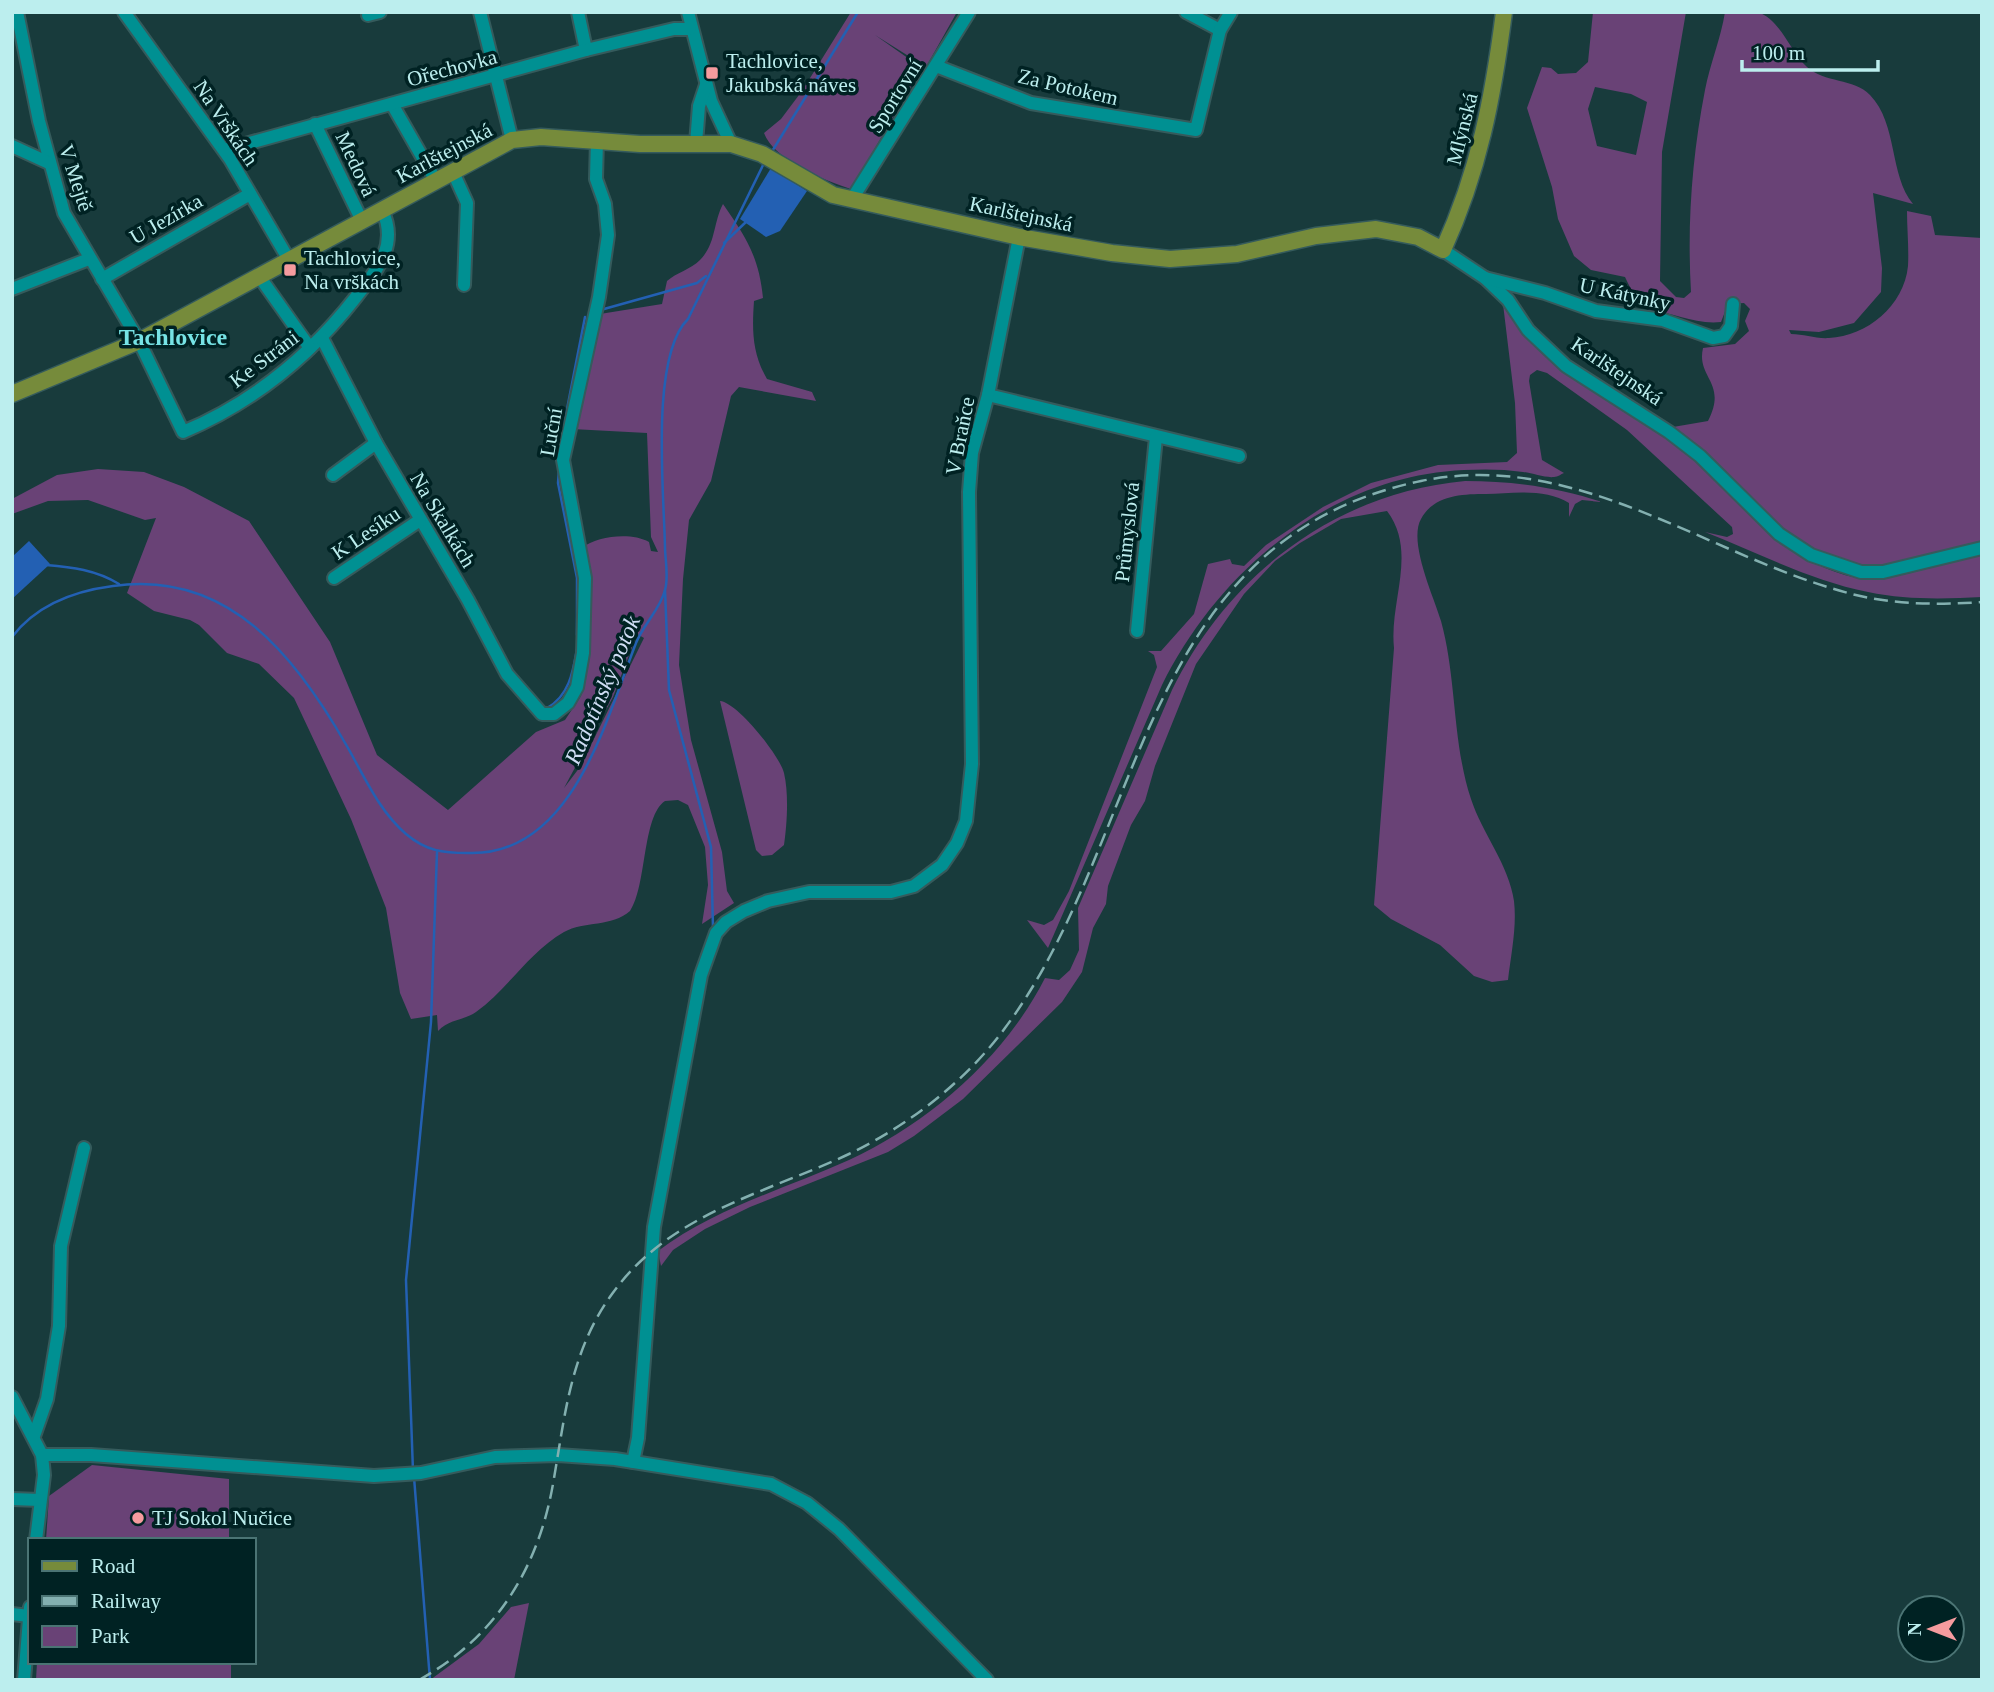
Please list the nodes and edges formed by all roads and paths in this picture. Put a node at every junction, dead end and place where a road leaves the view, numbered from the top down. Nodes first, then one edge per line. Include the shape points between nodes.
1 (17, 12) edge
2 (124, 12) edge
3 (480, 12) edge
4 (578, 12) edge
5 (688, 12) edge
6 (969, 12) edge
7 (1186, 12) edge
8 (1231, 12) edge
9 (1504, 12) edge
10 (690, 29) junction
11 (1220, 30) junction
12 (586, 50) junction
13 (936, 66) junction
14 (496, 76) junction
15 (706, 85) junction
16 (392, 104) junction
17 (316, 124) junction
18 (597, 139) junction
19 (512, 140) junction
20 (696, 143) junction
21 (731, 144) junction
22 (12, 146) edge
23 (224, 150) junction
24 (49, 163) junction
25 (453, 172) junction
26 (436, 181) junction
27 (250, 194) junction
28 (852, 199) junction
29 (382, 210) junction
30 (362, 221) junction
31 (1019, 237) junction
32 (1443, 250) junction
33 (89, 259) junction
34 (289, 260) junction
35 (259, 276) junction
36 (1485, 278) junction
37 (102, 279) junction
38 (464, 285) dead end
39 (12, 289) edge
40 (1733, 304) dead end
41 (322, 338) junction
42 (139, 341) junction
43 (310, 348) junction
44 (12, 394) edge
45 (988, 395) junction
46 (1156, 437) junction
47 (376, 443) junction
48 (1239, 456) dead end
49 (334, 475) dead end
50 (420, 520) junction
51 (1976, 549) edge
52 (334, 578) dead end
53 (1137, 631) dead end
54 (542, 715) joint
55 (84, 1148) dead end
56 (12, 1396) edge
57 (34, 1436) junction
58 (42, 1455) junction
59 (633, 1462) junction
60 (12, 1499) edge
61 (40, 1500) junction
62 (36, 1538) edge
63 (28, 1629) edge
64 (24, 1680) edge
65 (987, 1680) edge

1 - 24 street, V Mejtě
2 - 23 street, Na Vrškách
3 - 14 street
4 - 12 street
5 - 10 street
6 - 13 street, Sportovní
7 - 11 street
8 - 11 street
9 - 32 main road, Mlýnská via 1483,143 1466,199
10 - 12 street, Ořechovka
10 - 15 street
11 - 13 street, Za Potokem via 1196,130 1031,103
12 - 14 street, Ořechovka
13 - 28 street, Sportovní
14 - 16 street, Ořechovka
14 - 19 street
15 - 20 street
15 - 21 street
16 - 17 street, Ořechovka
16 - 26 street
17 - 23 street, Ořechovka
17 - 30 street, Medová
18 - 19 main road, Karlštejnská
18 - 20 main road, Karlštejnská
18 - 54 street, Luční via 596,179 605,204 608,235 564,460 585,578 583,653 577,687 568,703 554,714
19 - 25 main road, Karlštejnská
20 - 21 main road, Karlštejnská
21 - 28 main road, Karlštejnská via 768,157 833,195
22 - 24 street
23 - 27 street, Na Vrškách
24 - 33 street, V Mejtě via 64,213
25 - 26 main road, Karlštejnská
25 - 38 street via 467,204
26 - 29 main road, Karlštejnská
27 - 34 street, Na Vrškách
27 - 37 street, U Jezírka
28 - 31 main road, Karlštejnská
29 - 30 main road, Karlštejnská
29 - 41 street, Ke Stráni via 389,227 385,260
30 - 34 main road, Karlštejnská
31 - 32 main road, Karlštejnská via 1170,259 1237,254 1317,236 1376,229 1418,237
31 - 45 street, V Braňce
32 - 36 street, Karlštejnská
33 - 37 street, V Mejtě
33 - 39 street
34 - 35 main road, Karlštejnská
35 - 42 main road, Karlštejnská
35 - 43 street
36 - 40 street, U Kátynky via 1596,312 1662,320 1713,338 1724,336 1731,326
36 - 51 street, Karlštejnská via 1508,300 1528,330 1566,366 1670,432 1779,534 1811,555 1861,572 1883,572
37 - 42 street, V Mejtě
41 - 43 street, Ke Stráni
41 - 47 street, Na Skalkách
42 - 43 street, Ke Stráni via 183,432 212,420 270,383
42 - 44 main road, Karlštejnská
45 - 46 street
45 - 59 street, V Braňce via 972,453 969,492 972,764 970,803 957,843 942,865 914,886 891,892 809,892 768,901 726,922 716,933 706,954 654,1227
46 - 48 street
46 - 53 street, Průmyslová
47 - 49 street
47 - 50 street, Na Skalkách
50 - 52 street, K Lesíku
50 - 54 street, Na Skalkách via 508,674
55 - 57 street via 61,1247 59,1326 47,1399
56 - 57 street
57 - 58 street
58 - 59 street via 323,1474 414,1474 512,1456
58 - 61 street
59 - 65 street via 751,1480 790,1493 839,1529
60 - 61 street
61 - 62 street
63 - 64 street

